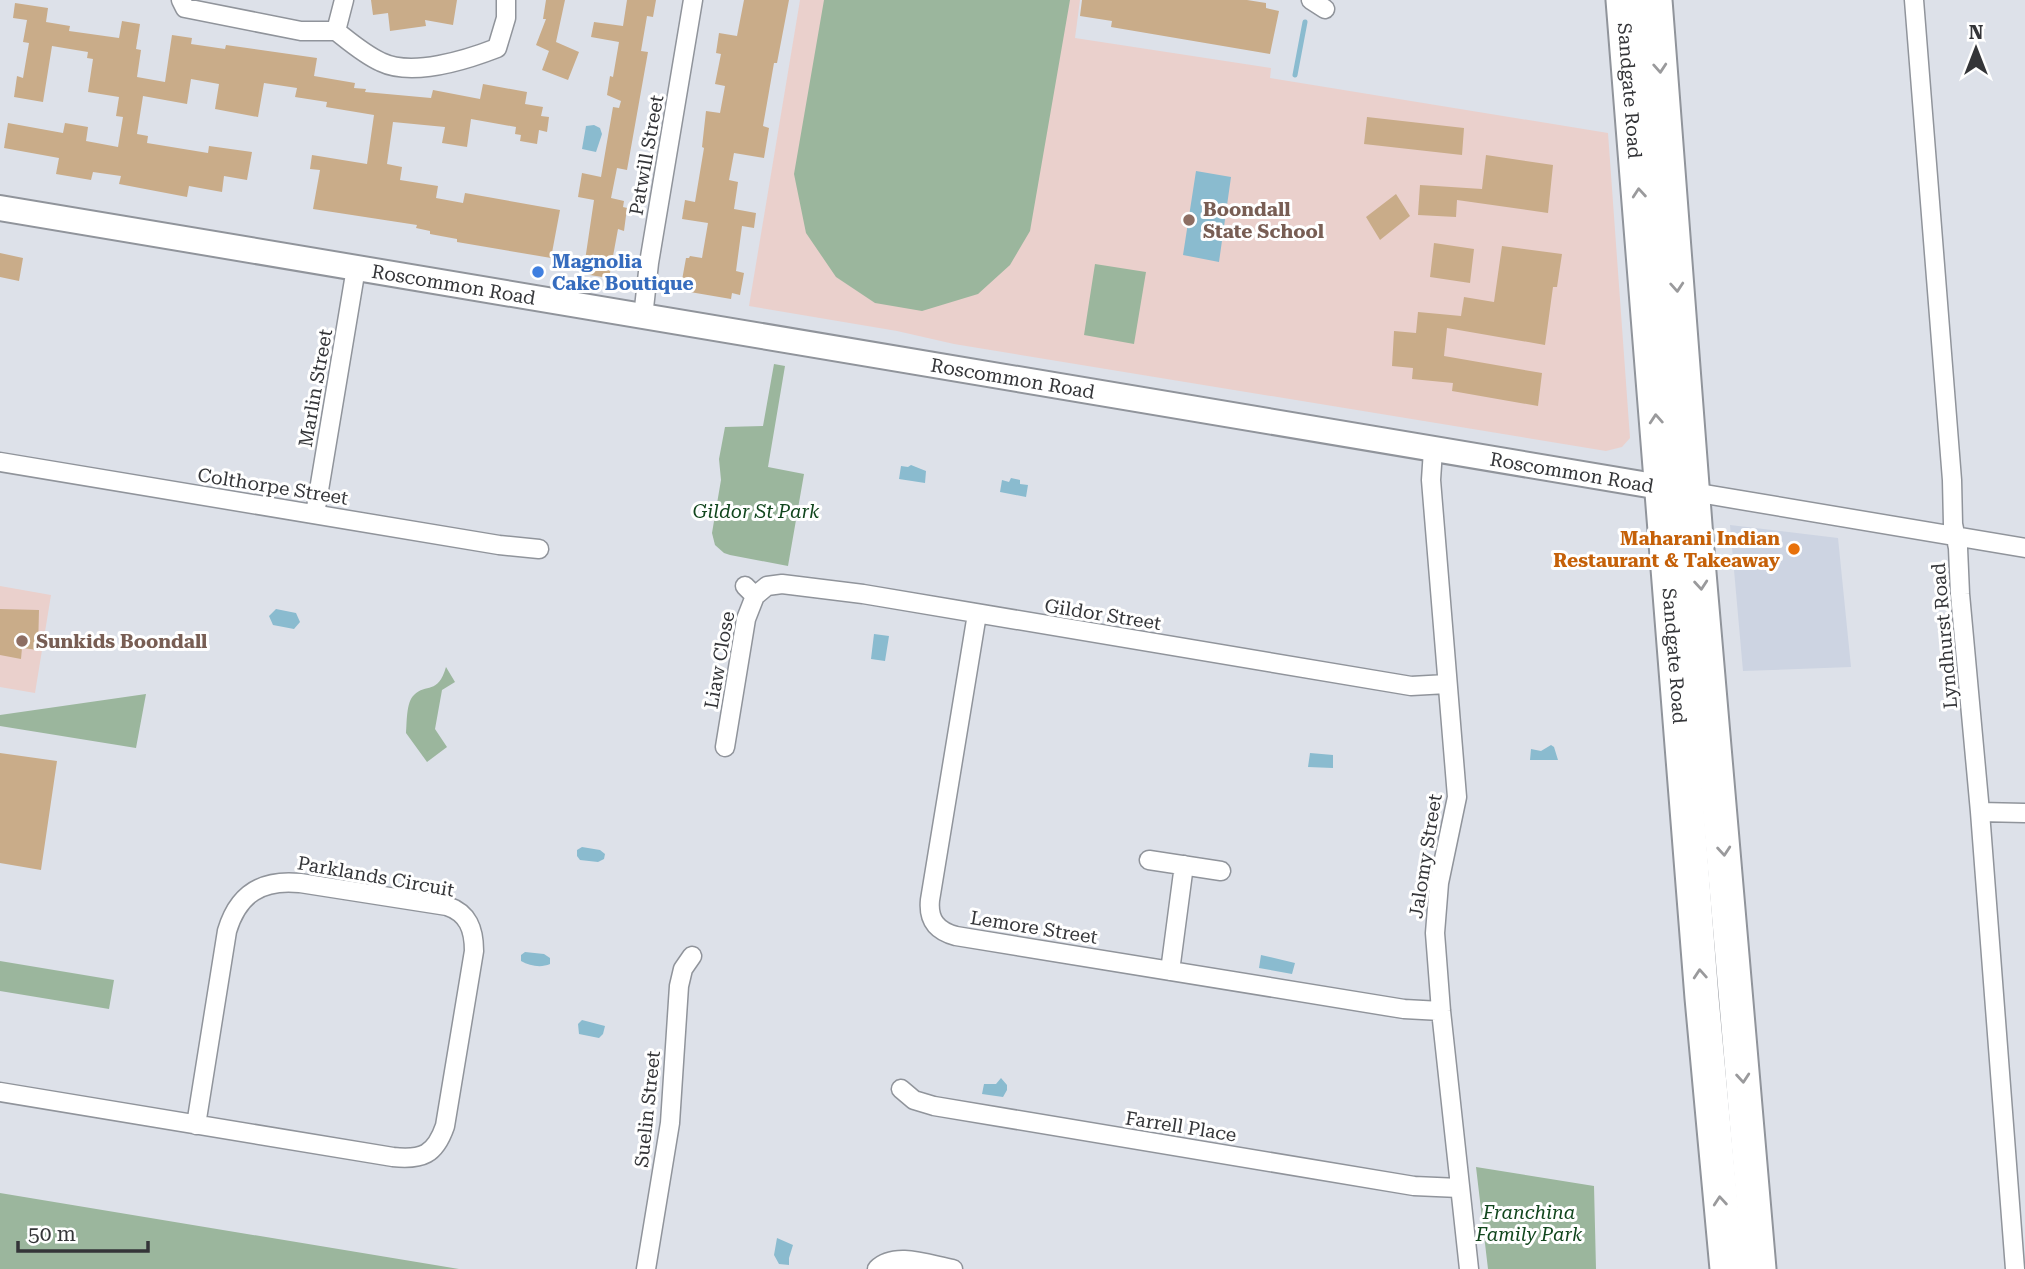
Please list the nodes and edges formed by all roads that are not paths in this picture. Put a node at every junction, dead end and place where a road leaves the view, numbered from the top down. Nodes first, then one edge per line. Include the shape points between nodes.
1 (181, 0) edge
2 (344, 0) edge
3 (506, 0) edge
4 (694, 0) edge
5 (1623, 0) edge
6 (1655, 0) edge
7 (1914, 0) edge
8 (336, 31) junction
9 (0, 208) edge
10 (356, 268) junction
11 (643, 317) junction
12 (1433, 450) junction
13 (0, 462) edge
14 (1678, 490) junction
15 (315, 514) junction
16 (1955, 536) junction
17 (539, 548) dead end
18 (2025, 548) edge
19 (750, 591) joint
20 (977, 614) junction
21 (1447, 684) junction
22 (725, 747) dead end
23 (1980, 812) junction
24 (2025, 813) edge
25 (1149, 860) dead end
26 (1184, 865) junction
27 (1221, 871) dead end
28 (692, 956) dead end
29 (1170, 971) junction
30 (1441, 1011) junction
31 (901, 1089) dead end
32 (0, 1092) edge
33 (196, 1125) junction
34 (1459, 1188) junction
35 (646, 1269) edge
36 (877, 1269) edge
37 (953, 1269) edge
38 (1469, 1269) edge
39 (1727, 1269) edge
40 (1759, 1269) edge
41 (2015, 1269) edge

1 - 8 street via 185,8 301,31
2 - 8 street
3 - 8 street via 497,48 462,61 418,68 383,64
4 - 11 street, Patwill Street
14 -> 5 highway, Sandgate Road
6 -> 14 highway, Sandgate Road
7 - 16 street, Lyndhurst Road
9 - 10 street, Roscommon Road
10 - 11 street, Roscommon Road
10 - 15 street, Marlin Street
11 - 12 street, Roscommon Road
12 - 14 street, Roscommon Road
12 - 21 street, Jalomy Street via 1431,480
13 - 15 street, Colthorpe Street
14 - 16 street, Roscommon Road
39 -> 14 highway, Sandgate Road via 1702,998
14 -> 40 highway, Sandgate Road
15 - 17 street, Colthorpe Street
16 - 18 street, Roscommon Road
16 - 23 street, Lyndhurst Road
19 - 20 street, Gildor Street via 782,584
19 - 22 street, Liaw Close
20 - 21 street, Gildor Street via 1411,685
20 - 29 street, Lemore Street via 930,900 931,919 943,932 956,936
21 - 30 street, Jalomy Street via 1457,797 1436,903
23 - 24 street
23 - 41 street, Lyndhurst Road
25 - 26 street
26 - 27 street
26 - 29 street
28 - 35 street, Suelin Street via 679,986 672,1105
29 - 30 street, Lemore Street
30 - 34 street, Jalomy Street
31 - 34 street, Farrell Place via 914,1100 934,1106 1414,1186
32 - 33 street, Parklands Circuit
33 - 33 street, Parklands Circuit via 406,1159 424,1156 437,1145 444,1126 474,951 472,930 463,914 447,906 300,883 276,882 253,891 235,908 227,931
34 - 38 street, Jalomy Street
36 - 37 street via 895,1260

